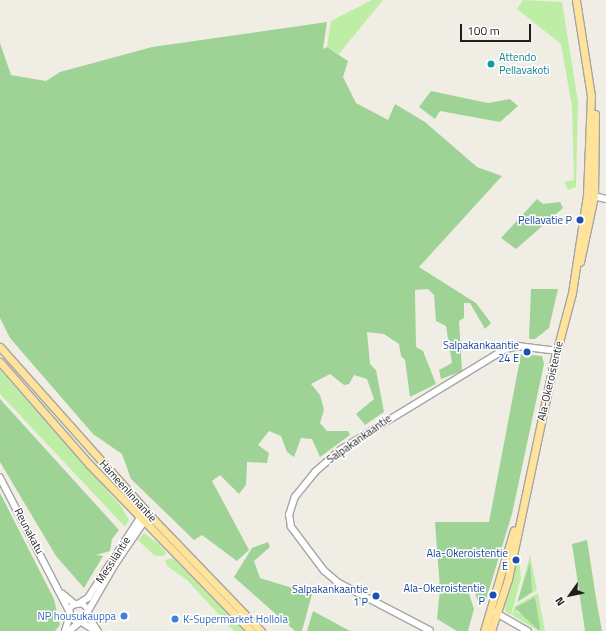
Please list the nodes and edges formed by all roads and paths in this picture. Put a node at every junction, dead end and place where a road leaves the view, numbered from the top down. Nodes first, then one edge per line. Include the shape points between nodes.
1 (576, 0) edge
2 (591, 96) junction
3 (594, 196) junction
4 (606, 199) edge
5 (576, 276) junction
6 (0, 347) edge
7 (556, 352) junction
8 (0, 362) edge
9 (0, 477) edge
10 (146, 517) junction
11 (57, 586) junction
12 (77, 604) junction
13 (494, 612) junction
14 (70, 613) junction
15 (88, 613) junction
16 (81, 622) junction
17 (65, 631) edge
18 (69, 631) edge
19 (97, 631) edge
20 (251, 631) edge
21 (261, 631) edge
22 (430, 631) edge
23 (484, 631) edge
24 (491, 631) edge
25 (528, 631) edge

1 - 2 main road, Ala-Okeroistentie
2 - 3 main road, Ala-Okeroistentie via 597,142
2 - 5 main road, Ala-Okeroistentie via 590,174
3 - 4 street
3 - 5 main road, Ala-Okeroistentie via 588,234
5 - 7 main road, Ala-Okeroistentie
6 - 10 main road, Hämeenlinnantie
7 - 13 main road, Ala-Okeroistentie via 527,487
7 - 22 street, Salpakankaantie via 518,346 504,350 340,450 315,472 295,497 289,515 291,527 324,571 338,583
8 - 10 main road, Hämeenlinnantie
9 - 11 street, Reunakatu
10 - 12 street, Messiläntie via 88,598
10 - 15 street, Messiläntie via 114,566
10 - 20 main road, Hämeenlinnantie
10 - 21 main road, Hämeenlinnantie
11 - 12 street, Reunakatu
11 - 14 street, Reunakatu
12 - 14 street, Messiläntie
12 - 15 street, Reunakatu
13 - 23 main road, Ala-Okeroistentie
13 - 24 main road, Ala-Okeroistentie
13 - 25 street
14 - 16 street
14 - 17 street
15 - 16 street, Messiläntie
15 - 19 street
16 - 18 street
16 - 19 street

